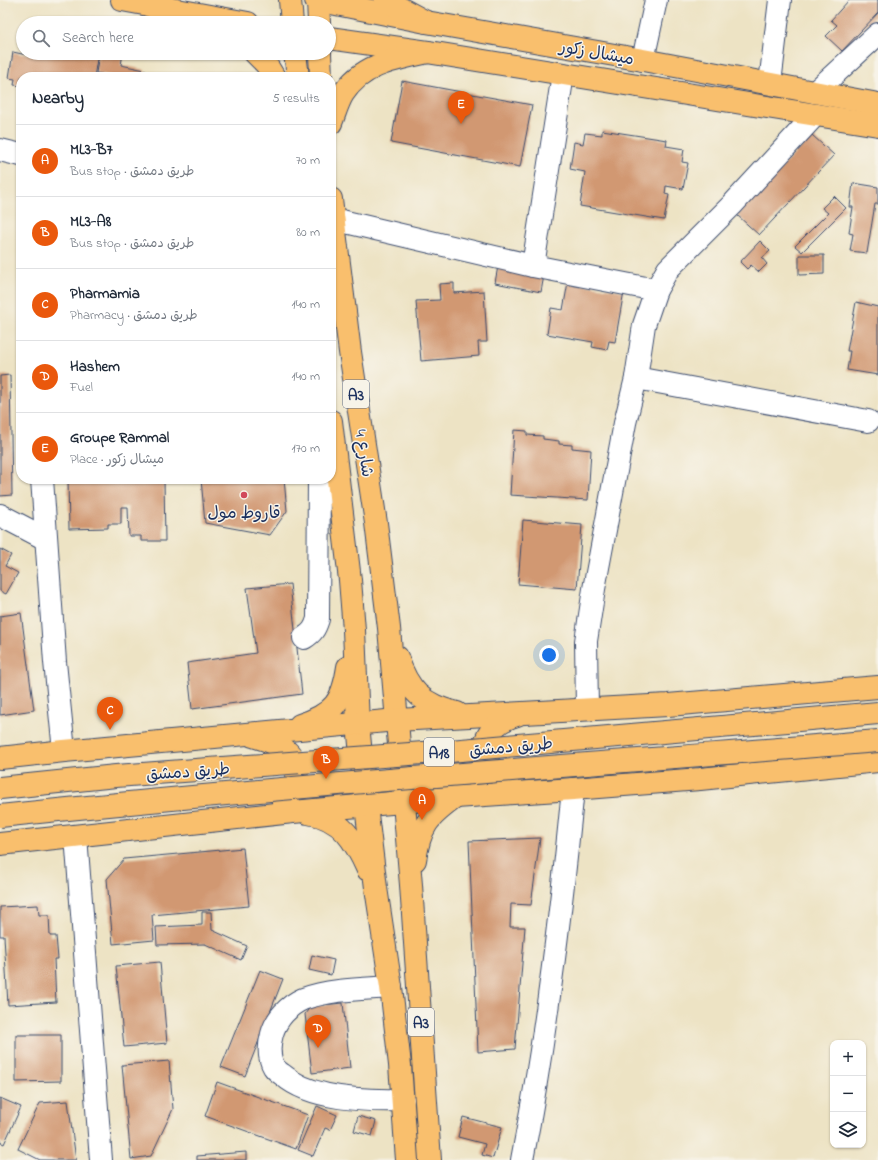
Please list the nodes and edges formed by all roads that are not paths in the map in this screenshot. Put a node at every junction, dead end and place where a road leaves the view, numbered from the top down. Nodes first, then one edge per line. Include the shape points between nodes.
1 (290, 0) edge
2 (318, 0) edge
3 (385, 0) edge
4 (656, 0) edge
5 (780, 0) edge
6 (132, 2) edge
7 (176, 16) edge
8 (209, 16) edge
9 (291, 16) edge
10 (319, 16) edge
11 (426, 22) junction
12 (878, 34) edge
13 (336, 39) edge
14 (428, 52) junction
15 (262, 60) edge
16 (296, 60) edge
17 (320, 60) edge
18 (643, 60) junction
19 (271, 72) edge
20 (297, 72) edge
21 (321, 72) edge
22 (563, 74) junction
23 (770, 83) junction
24 (815, 92) junction
25 (878, 104) edge
26 (336, 110) edge
27 (815, 114) junction
28 (878, 125) edge
29 (0, 150) edge
30 (16, 154) edge
31 (336, 210) edge
32 (336, 241) edge
33 (533, 266) junction
34 (656, 290) junction
35 (636, 378) junction
36 (868, 421) dead end
37 (336, 462) edge
38 (42, 484) edge
39 (319, 484) edge
40 (0, 515) edge
41 (46, 539) junction
42 (389, 628) junction
43 (354, 630) junction
44 (304, 638) dead end
45 (878, 687) edge
46 (587, 709) junction
47 (523, 713) junction
48 (878, 713) edge
49 (470, 716) junction
50 (397, 720) junction
51 (358, 724) junction
52 (276, 732) junction
53 (249, 735) junction
54 (878, 741) edge
55 (64, 751) junction
56 (0, 758) edge
57 (878, 761) edge
58 (0, 788) edge
59 (573, 789) junction
60 (526, 792) junction
61 (456, 797) junction
62 (403, 802) junction
63 (366, 806) junction
64 (293, 812) junction
65 (0, 816) edge
66 (257, 816) junction
67 (76, 836) junction
68 (0, 844) edge
69 (411, 885) junction
70 (376, 888) junction
71 (391, 987) junction
72 (403, 1100) junction
73 (101, 1160) edge
74 (407, 1160) edge
75 (430, 1160) edge
76 (522, 1160) edge

1 - 9 main road
2 - 10 main road
2 - 11 main road, ميشال زكور
3 - 11 main road
4 - 18 street
5 - 23 street
6 - 7 main road
6 - 8 main road
11 - 18 main road, ميشال زكور
12 - 24 street
13 - 14 main road, ميشال زكور
14 - 22 main road, ميشال زكور
14 - 26 main road via 387,62 366,71 349,85
15 - 19 main road
16 - 20 main road
17 - 21 main road
18 - 23 main road, ميشال زكور
22 - 27 main road, ميشال زكور
22 - 33 street
23 - 24 main road, ميشال زكور
24 - 25 main road, ميشال زكور
27 - 28 main road, ميشال زكور
27 - 34 street via 732,205 668,269
29 - 30 street
31 - 33 street
32 - 42 main road, شارع 4 / A3
33 - 34 street
34 - 35 street via 644,325
35 - 36 street
35 - 46 street via 588,622
37 - 43 main road, A3
38 - 41 street
39 - 44 street via 318,619 311,634
40 - 41 street
41 - 55 street
42 - 49 main road via 402,672 411,687 428,704
42 - 50 main road, A3
43 - 51 main road, A3
43 - 52 main road via 345,684 336,704 308,722
45 - 46 main road via 738,700
46 - 47 main road
47 - 49 main road
47 - 60 main road via 497,725 490,732 485,748 489,766 495,773
48 - 58 main road, طريق دمشق / A18, bridge via 450,751 116,776
49 - 50 main road
50 - 51 main road
50 - 62 main road, A3
51 - 52 main road
51 - 63 main road, A3
52 - 53 main road
53 - 55 main road
53 - 66 main road via 275,744 290,753 296,768 297,779 287,798 281,804
54 - 65 main road, طريق دمشق / A18, bridge via 356,782
55 - 56 main road
57 - 59 main road
59 - 60 main road
59 - 76 street via 545,1021
60 - 61 main road
61 - 62 main road
61 - 69 main road via 431,816 420,834
62 - 63 main road
62 - 69 main road, A3
63 - 64 main road
63 - 70 main road, A3
64 - 66 main road
64 - 70 main road via 326,818 346,831 360,851
66 - 67 main road
67 - 68 main road
67 - 73 street
69 - 75 main road, A3
70 - 71 main road, A3
71 - 72 main road, A3
71 - 72 street via 319,994 291,1006 274,1029 269,1044 270,1057 274,1067 286,1078 321,1093 347,1099
72 - 74 main road, A3

